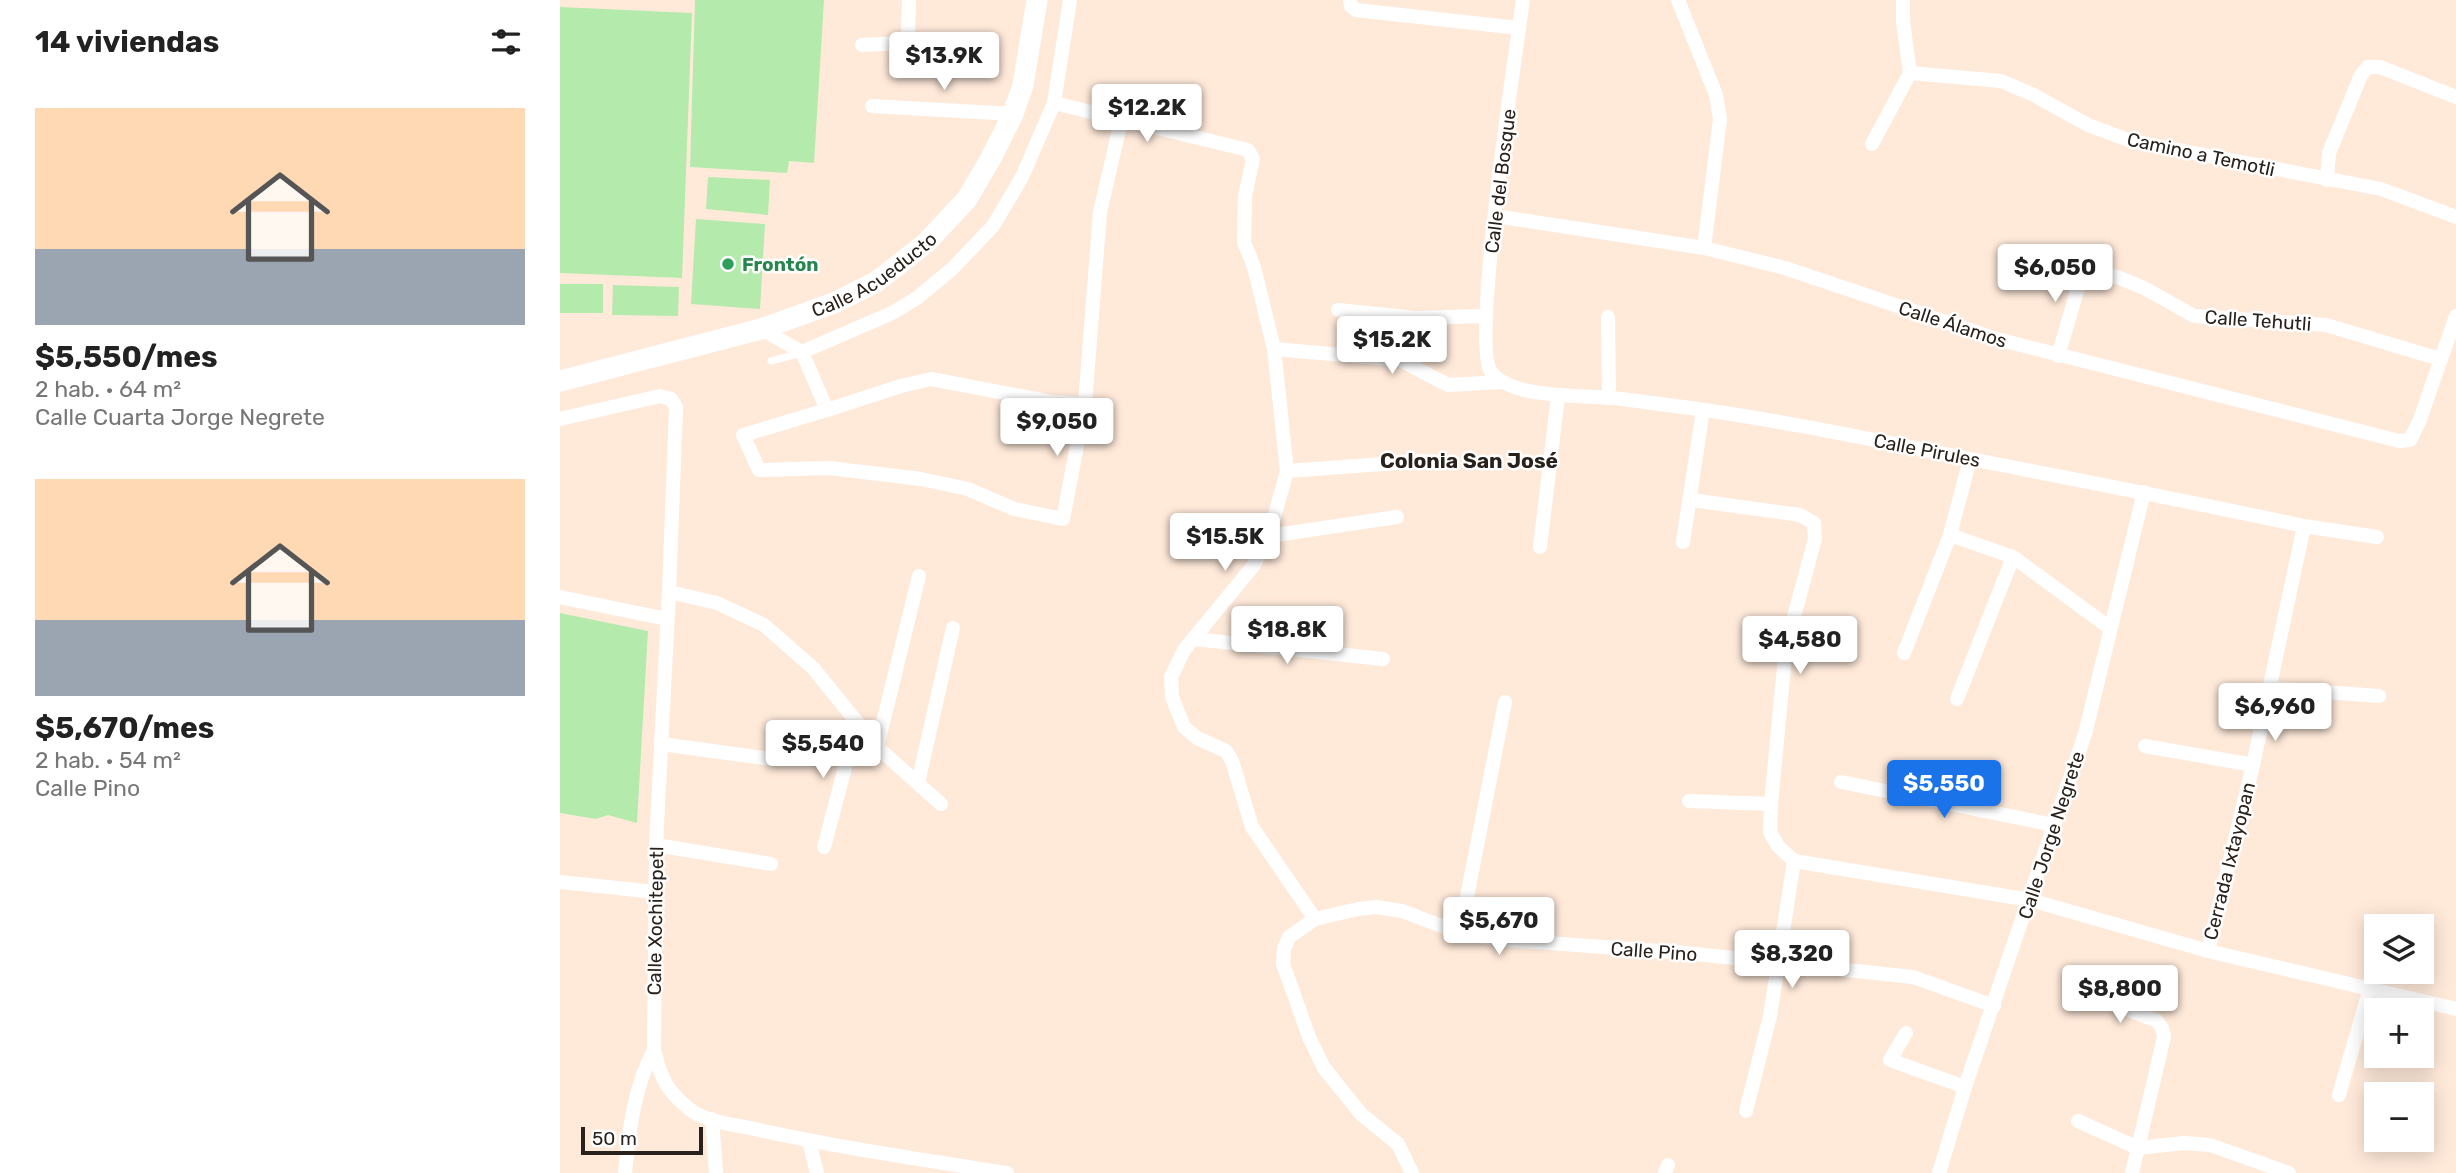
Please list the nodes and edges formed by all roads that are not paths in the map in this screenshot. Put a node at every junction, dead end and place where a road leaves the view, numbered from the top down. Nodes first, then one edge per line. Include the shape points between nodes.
1 (909, 0) edge
2 (1037, 0) edge
3 (1070, 0) edge
4 (1523, 0) edge
5 (1678, 0) edge
6 (1903, 0) edge
7 (1353, 5) edge
8 (1519, 27) junction
9 (862, 45) dead end
10 (1910, 73) junction
11 (2456, 97) edge
12 (1054, 103) junction
13 (872, 106) dead end
14 (1013, 114) junction
15 (1122, 121) junction
16 (1872, 144) dead end
17 (2327, 180) junction
18 (1495, 216) junction
19 (2456, 217) edge
20 (1704, 248) junction
21 (1338, 310) dead end
22 (1485, 316) junction
23 (2456, 316) edge
24 (1608, 317) dead end
25 (761, 330) junction
26 (1274, 349) junction
27 (802, 352) junction
28 (2058, 356) junction
29 (2440, 359) junction
30 (771, 362) dead end
31 (560, 381) edge
32 (1503, 382) junction
33 (1558, 396) junction
34 (1609, 398) junction
35 (1085, 404) junction
36 (827, 410) junction
37 (1703, 410) junction
38 (560, 419) edge
39 (1970, 459) junction
40 (1424, 461) dead end
41 (1287, 471) junction
42 (2144, 492) junction
43 (1691, 500) junction
44 (1397, 517) dead end
45 (2304, 526) junction
46 (1950, 535) junction
47 (1269, 536) junction
48 (2377, 537) dead end
49 (1684, 542) dead end
50 (1540, 547) dead end
51 (2013, 557) junction
52 (919, 576) dead end
53 (670, 592) junction
54 (560, 597) edge
55 (667, 619) junction
56 (953, 628) dead end
57 (2110, 628) junction
58 (1194, 639) junction
59 (1904, 653) dead end
60 (1383, 659) dead end
61 (2268, 688) junction
62 (2379, 696) dead end
63 (1956, 699) dead end
64 (1505, 702) dead end
65 (857, 722) junction
66 (661, 744) junction
67 (2145, 746) dead end
68 (877, 747) junction
69 (771, 759) dead end
70 (2253, 765) junction
71 (1841, 782) dead end
72 (918, 783) junction
73 (1689, 801) dead end
74 (941, 804) dead end
75 (1771, 804) junction
76 (2054, 825) junction
77 (656, 845) junction
78 (824, 847) dead end
79 (1794, 861) junction
80 (771, 864) dead end
81 (560, 882) edge
82 (655, 892) junction
83 (2030, 900) junction
84 (1315, 919) junction
85 (1460, 933) junction
86 (2207, 951) junction
87 (1779, 962) junction
88 (2371, 988) junction
89 (2096, 997) dead end
90 (1994, 1006) junction
91 (2456, 1009) edge
92 (1906, 1033) dead end
93 (653, 1050) junction
94 (1965, 1087) junction
95 (2339, 1095) dead end
96 (1746, 1111) dead end
97 (712, 1119) junction
98 (2078, 1121) dead end
99 (809, 1141) junction
100 (2138, 1148) junction
101 (625, 1173) edge
102 (716, 1173) edge
103 (817, 1173) edge
104 (1007, 1173) edge
105 (1412, 1173) edge
106 (1939, 1173) edge
107 (2132, 1173) edge
108 (2289, 1173) edge

1 - 9 street via 904,43
2 - 14 street, Calle Acueducto via 1023,85
3 - 12 street, Calle Acueducto
4 - 8 street, Calle del Bosque
5 - 20 street via 1716,95 1720,119
6 - 10 street
7 - 8 street
8 - 18 street, Calle del Bosque
10 - 16 street
10 - 17 street, Camino a Temotli via 2001,81 2131,141
11 - 17 street via 2380,67 2368,67 2329,153
12 - 15 street
12 - 27 street, Calle Acueducto via 1022,177 993,226 952,269 892,313
13 - 14 street
14 - 25 street, Calle Acueducto via 967,199 926,243 876,282
15 - 26 street via 1248,150 1253,159 1245,196 1244,243
15 - 35 street via 1100,212
17 - 19 street, Camino a Temotli via 2381,189
18 - 20 street, Calle Álamos
18 - 22 street, Calle del Bosque
20 - 28 street, Calle Álamos via 1785,268
21 - 22 street via 1416,318
22 - 32 street, Calle del Bosque via 1486,362
23 - 29 street
24 - 34 street
25 - 27 street
25 - 31 street, Calle Acueducto
26 - 32 street via 1400,360 1448,385
26 - 41 street
27 - 30 lane, Calle Acueducto
27 - 36 street
28 - 29 street, Calle Álamos via 2399,441 2410,440
28 - 29 street, Calle Tehutli via 2080,281 2089,272 2144,288 2194,316 2326,325
32 - 33 street, Calle Pirules
33 - 34 street, Calle Pirules
33 - 50 street
34 - 37 street, Calle Pirules
35 - 36 street via 931,379
35 - 36 street via 1063,519 1014,509 968,489 921,479 829,468 759,470 743,435
37 - 39 street, Calle Pirules
37 - 43 street
38 - 53 street, Calle Xochitepetl via 660,396 676,407
39 - 42 street, Calle Pirules
39 - 46 street
40 - 41 street
41 - 47 street
42 - 45 street, Calle Pirules
42 - 57 street, Calle Jorge Negrete
43 - 49 street
43 - 75 street via 1800,515 1814,523 1815,539 1786,646
44 - 47 street
45 - 48 street, Calle Pirules
45 - 61 street, Cerrada Ixtayopan
46 - 51 street
46 - 59 street
47 - 58 street via 1254,565
51 - 57 street
51 - 63 street
52 - 68 street
53 - 55 street, Calle Xochitepetl
53 - 65 street via 717,603 764,625 813,668
54 - 55 street
55 - 66 street, Calle Xochitepetl
56 - 72 street
57 - 76 street, Calle Jorge Negrete via 2085,734
58 - 60 street
58 - 84 street via 1171,677 1176,711 1184,727 1197,738 1226,751 1252,827
61 - 62 street
61 - 70 street, Cerrada Ixtayopan
64 - 85 street
65 - 68 street
65 - 78 street
66 - 69 street
66 - 77 street, Calle Xochitepetl
67 - 70 street
68 - 72 street
70 - 86 street, Cerrada Ixtayopan
71 - 76 street
72 - 74 street
73 - 75 street
75 - 79 street via 1770,832
76 - 83 street, Calle Jorge Negrete
77 - 80 street
77 - 82 street, Calle Xochitepetl
79 - 83 street
79 - 87 street
81 - 82 street
82 - 93 street, Calle Xochitepetl
83 - 86 street
83 - 90 street, Calle Jorge Negrete
84 - 85 street, Calle Pino via 1376,907 1402,911
84 - 105 street via 1289,937 1283,964 1309,1037 1324,1068 1361,1114 1398,1144
85 - 87 street, Calle Pino
86 - 88 street
87 - 90 street, Calle Pino via 1913,977
87 - 96 street
88 - 91 street
88 - 95 street
89 - 100 street via 2157,1021 2162,1028 2164,1037
90 - 94 street, Calle Jorge Negrete
92 - 94 street via 1890,1060
93 - 97 street, Calle Xochitepetl via 660,1077 676,1097
93 - 101 street via 643,1069
94 - 106 street, Calle Jorge Negrete
97 - 99 street, Calle Xochitepetl
97 - 102 street
98 - 100 street
99 - 103 street
99 - 104 street, Calle Xochitepetl
100 - 107 street
100 - 108 street via 2210,1144

